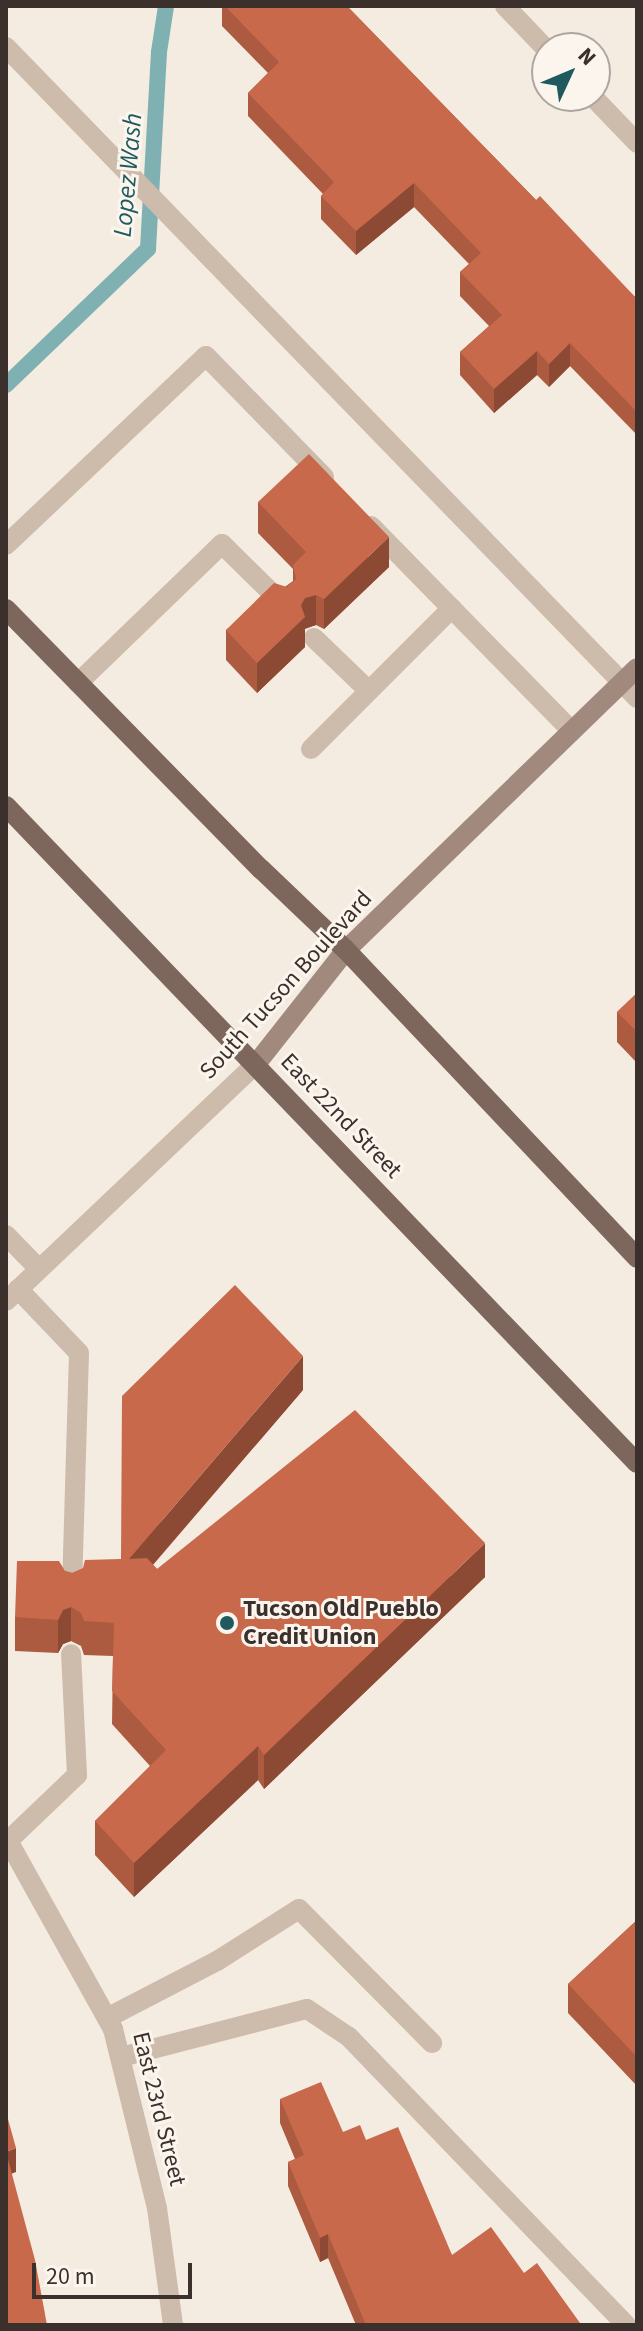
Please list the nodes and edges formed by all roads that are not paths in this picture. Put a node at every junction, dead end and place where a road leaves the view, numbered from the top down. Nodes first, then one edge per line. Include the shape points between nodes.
1 (505, 6) edge
2 (531, 33) edge
3 (6, 47) edge
4 (607, 112) edge
5 (637, 143) edge
6 (340, 494) edge
7 (362, 516) edge
8 (6, 545) edge
9 (284, 605) edge
10 (452, 608) junction
11 (6, 609) edge
12 (314, 638) dead end
13 (630, 675) edge
14 (78, 683) junction
15 (369, 691) junction
16 (637, 698) edge
17 (572, 731) junction
18 (311, 749) dead end
19 (6, 806) edge
20 (346, 950) junction
21 (256, 1064) junction
22 (6, 1235) edge
23 (637, 1258) edge
24 (39, 1269) junction
25 (12, 1295) edge
26 (637, 1463) edge
27 (72, 1594) edge
28 (71, 1654) dead end
29 (8, 1838) edge
30 (107, 2018) junction
31 (432, 2043) dead end
32 (121, 2057) junction
33 (173, 2325) edge
34 (626, 2325) edge

1 - 2 street
3 - 13 street
4 - 5 street
6 - 8 street via 206,356
7 - 10 street
9 - 14 street via 222,544
10 - 15 street
10 - 17 street
11 - 14 main road
12 - 15 street
13 - 16 street
13 - 17 street, South Tucson Boulevard
14 - 20 main road
15 - 18 street
17 - 20 street, South Tucson Boulevard
19 - 21 main road, East 22nd Street
20 - 21 street, South Tucson Boulevard
20 - 23 main road
21 - 24 street, South Tucson Boulevard
21 - 26 main road, East 22nd Street
22 - 24 street
24 - 25 street, South Tucson Boulevard
25 - 27 street via 79,1353
28 - 29 street via 77,1775
29 - 30 street, East 23rd Street
30 - 31 street via 217,1961 299,1909
30 - 32 street, East 23rd Street
32 - 33 street, East 23rd Street via 157,2208
32 - 34 street via 307,2009 349,2037

